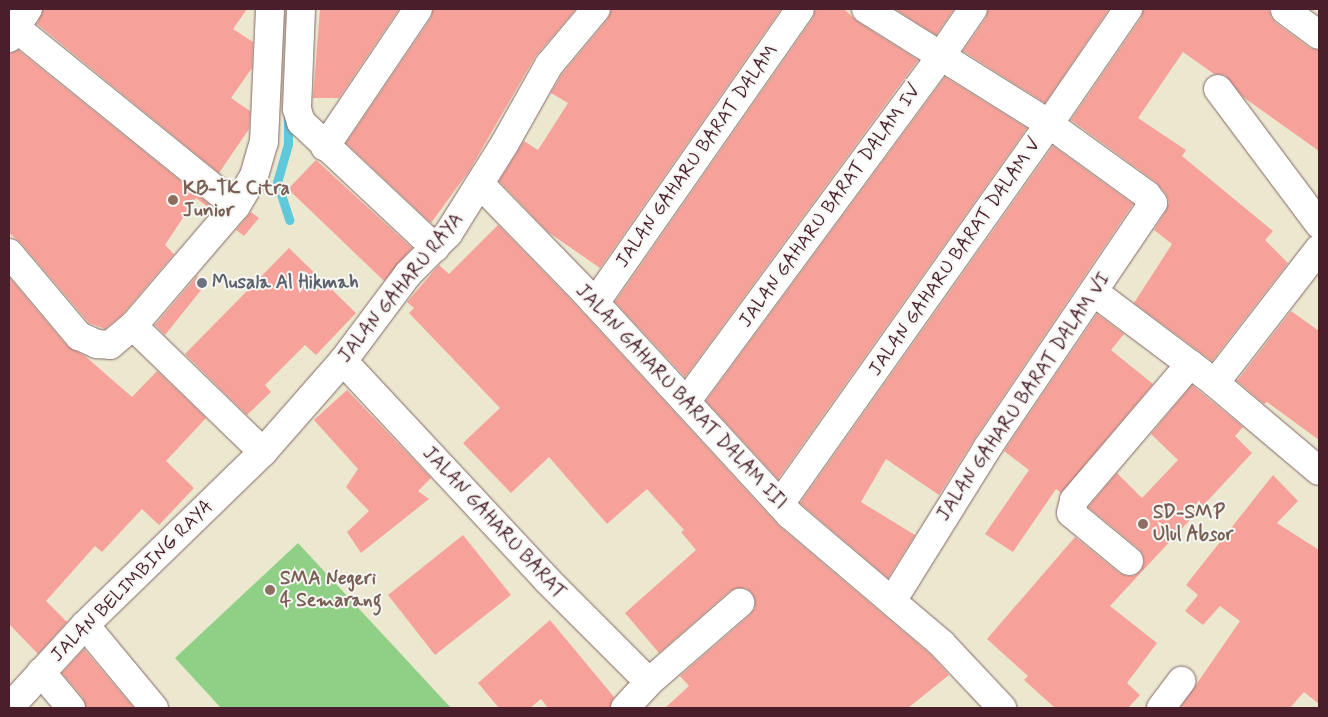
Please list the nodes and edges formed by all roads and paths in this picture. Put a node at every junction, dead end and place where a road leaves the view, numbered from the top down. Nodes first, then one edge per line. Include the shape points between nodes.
1 (301, 9) edge
2 (418, 9) edge
3 (596, 9) edge
4 (800, 9) edge
5 (866, 9) edge
6 (973, 9) edge
7 (1128, 9) edge
8 (1285, 10) edge
9 (267, 11) edge
10 (17, 25) edge
11 (1319, 35) edge
12 (940, 57) junction
13 (1218, 89) dead end
14 (1049, 124) junction
15 (325, 147) junction
16 (480, 184) junction
17 (236, 206) junction
18 (1319, 224) edge
19 (435, 248) junction
20 (1319, 249) edge
21 (9, 253) edge
22 (1310, 279) edge
23 (1094, 292) junction
24 (595, 303) junction
25 (126, 333) junction
26 (343, 361) junction
27 (1190, 364) junction
28 (1215, 383) junction
29 (686, 402) junction
30 (260, 455) junction
31 (1319, 472) edge
32 (780, 504) junction
33 (1129, 561) dead end
34 (892, 601) junction
35 (740, 602) dead end
36 (85, 625) junction
37 (41, 672) junction
38 (1181, 681) dead end
39 (649, 682) junction
40 (9, 708) edge
41 (71, 708) edge
42 (154, 708) edge
43 (625, 708) edge
44 (1002, 708) edge
45 (1161, 708) edge

1 - 15 street via 297,109 305,127
2 - 15 street
3 - 16 street, JALAN GAHARU RAYA via 549,65
4 - 24 street, JALAN GAHARU BARAT DALAM
5 - 12 street
6 - 12 street, JALAN GAHARU BARAT DALAM IV
7 - 14 street, JALAN GAHARU BARAT DALAM V
8 - 11 street
9 - 17 street via 264,142 254,176
10 - 17 street
12 - 14 street
12 - 29 street, JALAN GAHARU BARAT DALAM IV
13 - 18 street
14 - 23 street, JALAN GAHARU BARAT DALAM VI via 1152,198 1151,207
14 - 32 street, JALAN GAHARU BARAT DALAM V
15 - 19 street
16 - 19 street, JALAN GAHARU RAYA via 448,234
16 - 24 street, JALAN GAHARU BARAT DALAM III
17 - 25 street
19 - 26 street, JALAN GAHARU RAYA via 408,274
20 - 22 street
21 - 25 street via 80,336 97,344 110,345
22 - 28 street
23 - 27 street
23 - 34 street, JALAN GAHARU BARAT DALAM VI via 988,447
24 - 29 street, JALAN GAHARU BARAT DALAM III
25 - 30 street
26 - 30 street, JALAN GAHARU RAYA
26 - 39 street, JALAN GAHARU BARAT via 546,580
27 - 28 street
27 - 33 street via 1074,500 1071,513
28 - 31 street
29 - 32 street, JALAN GAHARU BARAT DALAM III
30 - 36 street, JALAN BELIMBING RAYA
32 - 34 street, JALAN GAHARU BARAT DALAM III via 790,516
34 - 44 street, JALAN GAHARU BARAT DALAM III via 942,644
35 - 39 street
36 - 37 street, JALAN BELIMBING RAYA
36 - 42 street
37 - 40 street, JALAN BELIMBING RAYA
37 - 41 street
38 - 45 street
39 - 43 street

